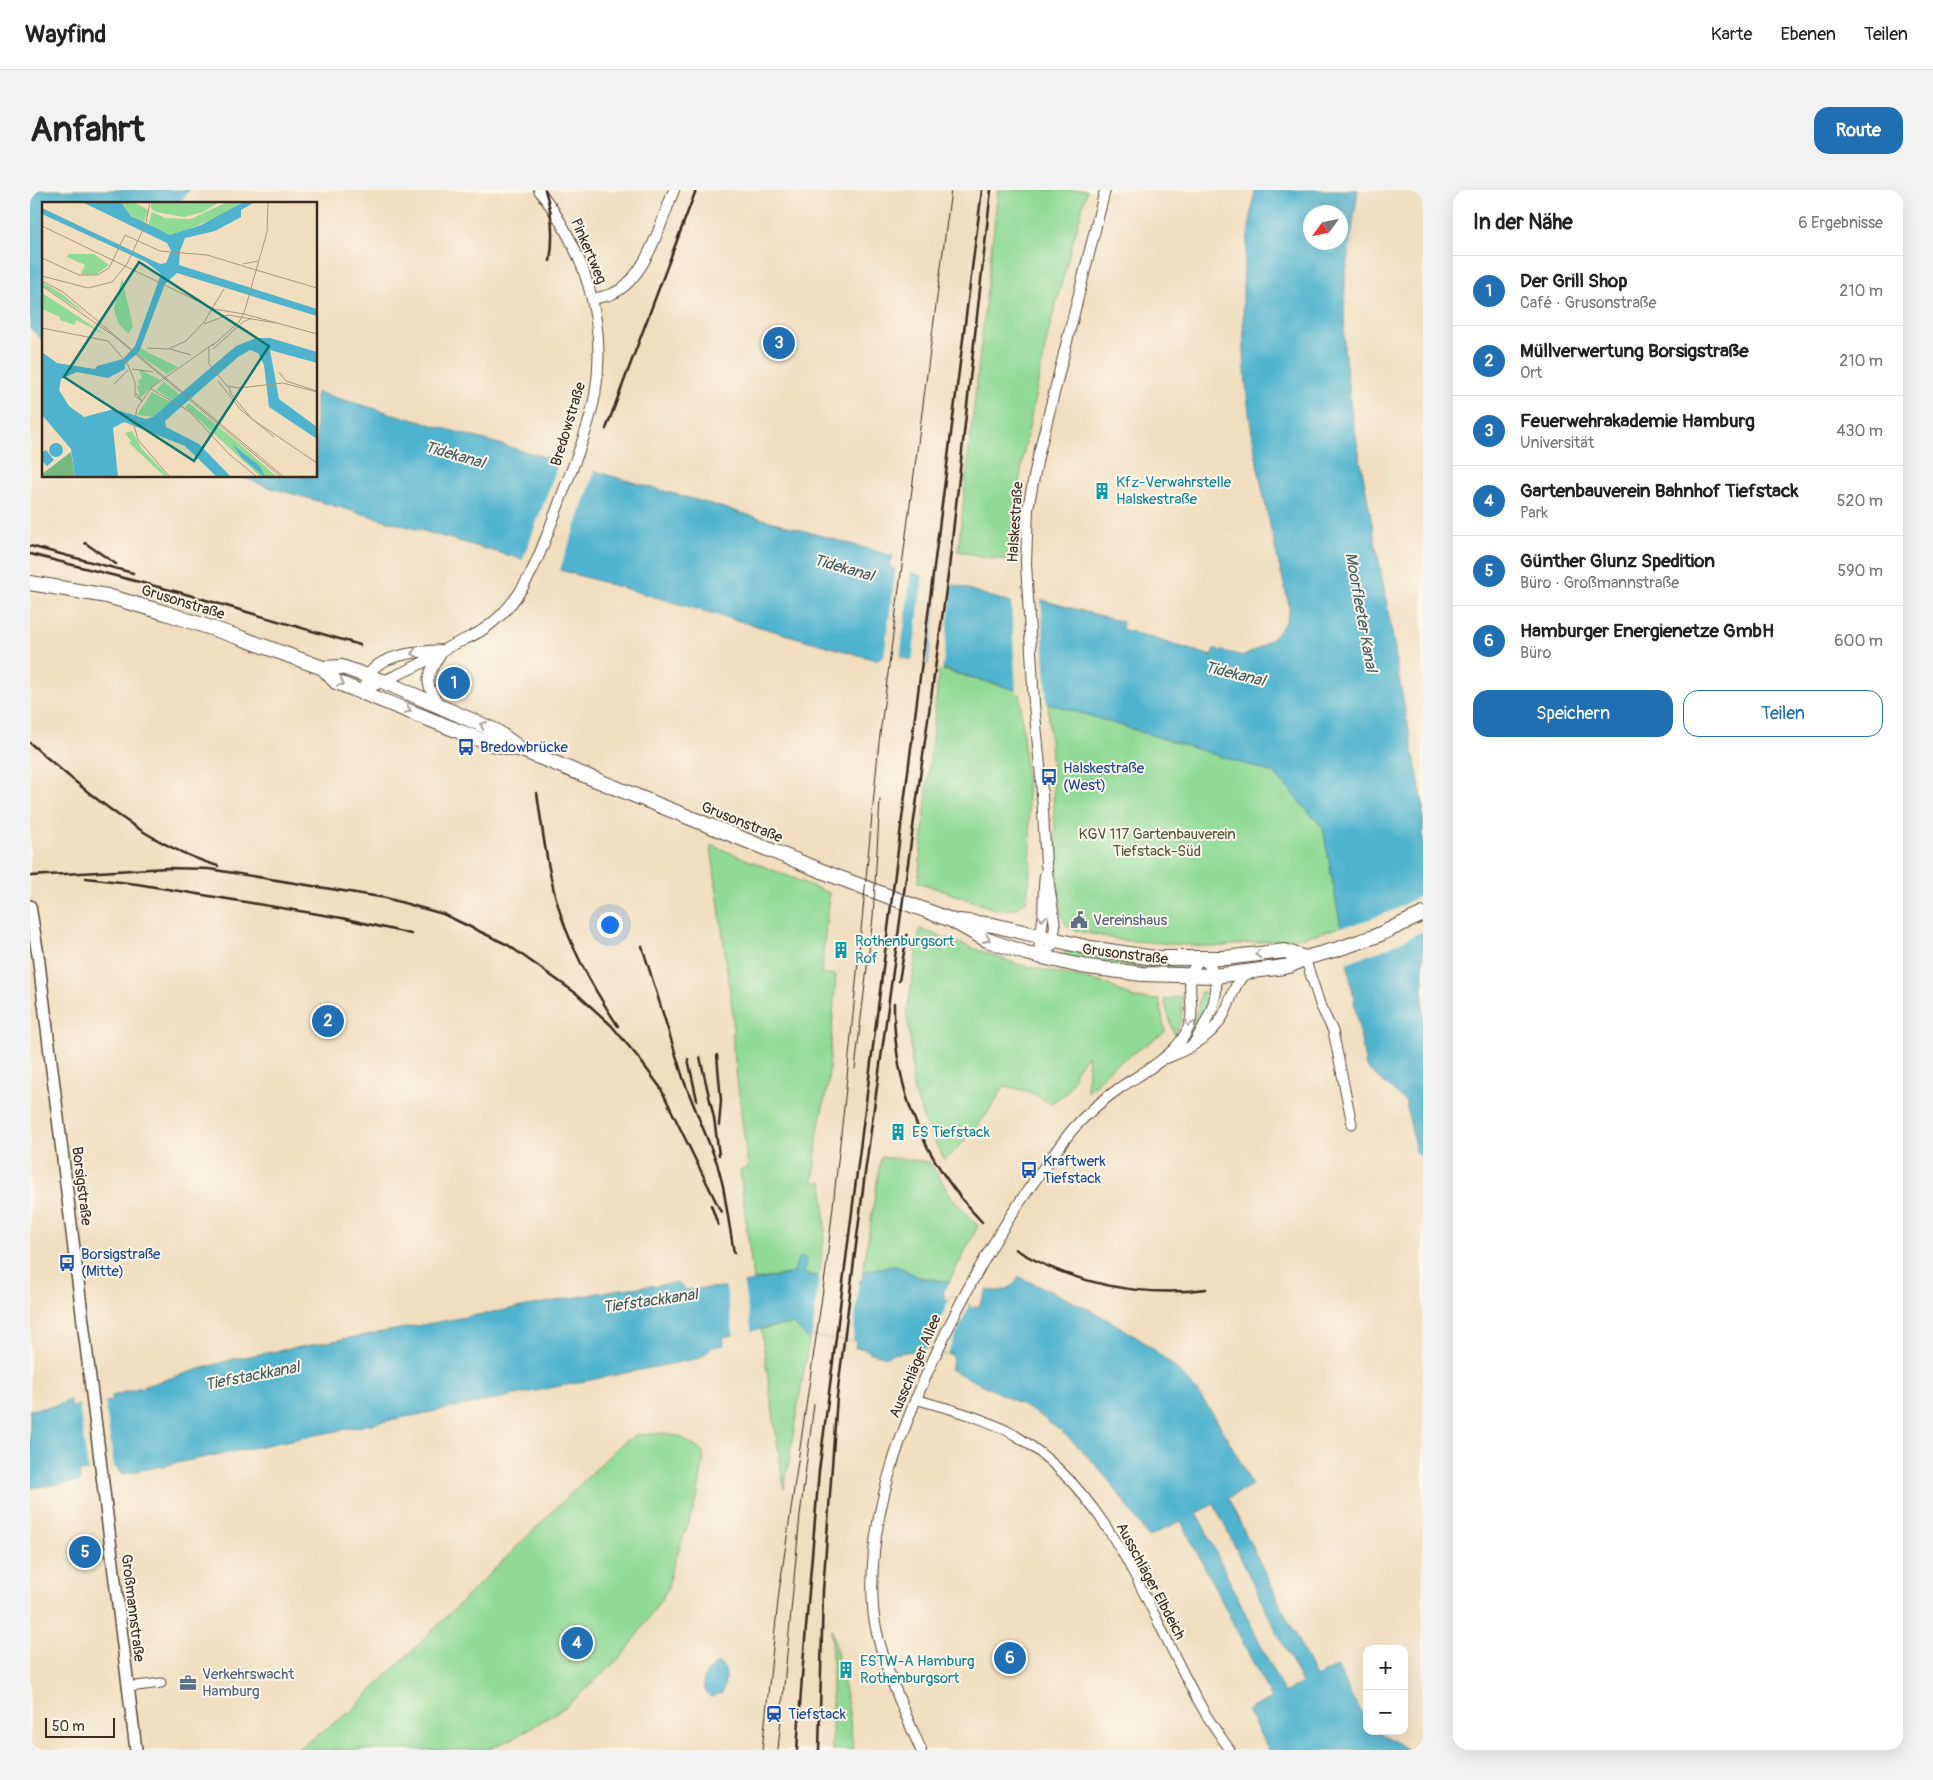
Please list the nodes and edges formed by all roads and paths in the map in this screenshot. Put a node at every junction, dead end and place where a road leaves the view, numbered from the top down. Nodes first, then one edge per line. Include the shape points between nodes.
1 (539, 190) edge
2 (674, 190) edge
3 (1105, 190) edge
4 (594, 299) junction
5 (30, 583) edge
6 (442, 650) junction
7 (323, 668) junction
8 (368, 676) junction
9 (382, 681) junction
10 (362, 692) junction
11 (440, 706) junction
12 (522, 750) junction
13 (1046, 864) junction
14 (30, 906) edge
15 (1423, 914) edge
16 (951, 920) junction
17 (1039, 937) junction
18 (1053, 940) junction
19 (1041, 957) junction
20 (1305, 958) junction
21 (1202, 959) junction
22 (1246, 973) junction
23 (1191, 976) junction
24 (1215, 976) junction
25 (1193, 1045) junction
26 (1162, 1061) junction
27 (1352, 1124) dead end
28 (915, 1399) junction
29 (101, 1470) joint
30 (160, 1683) dead end
31 (128, 1687) junction
32 (136, 1750) edge
33 (921, 1750) edge
34 (1230, 1750) edge

1 - 4 street, Pinkertweg via 565,230
2 - 4 street via 653,244 630,281 612,294
3 - 13 street, Halskestraße via 1028,508 1027,594
4 - 6 street, Bredowstraße via 599,365 595,397 531,574 518,595 484,630
5 - 7 main road, Grusonstraße via 107,596 166,613
6 -> 8 street, Bredowstraße via 418,652 386,661
6 - 9 street, Bredowstraße via 422,664
6 - 11 street via 428,679 431,693
7 - 8 main road, Grusonstraße via 342,667
7 -> 10 main road, Grusonstraße via 336,682
8 - 9 main road, Grusonstraße
8 - 10 street
9 - 10 street, Bredowstraße
9 - 11 main road, Grusonstraße
10 -> 12 main road, Grusonstraße via 491,744
12 -> 11 main road, Grusonstraße via 496,731
12 - 16 main road, Grusonstraße
13 -> 17 street, Halskestraße
13 - 18 street, Halskestraße via 1055,926
14 - 29 main road, Borsigstraße
15 - 20 main road, Grusonstraße via 1376,936
16 - 17 main road, Grusonstraße via 993,925
16 -> 19 main road, Grusonstraße via 988,940
17 - 18 main road, Grusonstraße
17 - 19 street, Halskestraße
18 - 19 street
18 - 21 main road, Grusonstraße via 1138,956
19 - 23 main road, Grusonstraße via 1118,972
20 -> 21 main road, Grusonstraße via 1285,950
20 - 22 main road, Grusonstraße via 1289,966
20 - 27 street via 1333,1031
21 - 23 street
21 - 24 street
22 - 24 main road, Grusonstraße
22 - 25 street, Ausschläger Allee via 1238,982 1220,1022
23 - 24 main road, Grusonstraße
23 -> 26 street, Ausschläger Allee via 1190,1021 1184,1036
24 - 25 street via 1213,1005
25 - 26 street, Ausschläger Allee
26 - 28 street, Ausschläger Allee via 1112,1094 1073,1130 1003,1226 960,1300
28 - 33 street, Ausschläger Allee via 881,1504 873,1556 872,1597 874,1620 883,1652
28 - 34 street, Ausschläger Elbdeich via 978,1417 1014,1434 1082,1492 1126,1557 1200,1705
29 - 31 main road, Großmannstraße
30 - 31 street
31 - 32 main road, Großmannstraße

